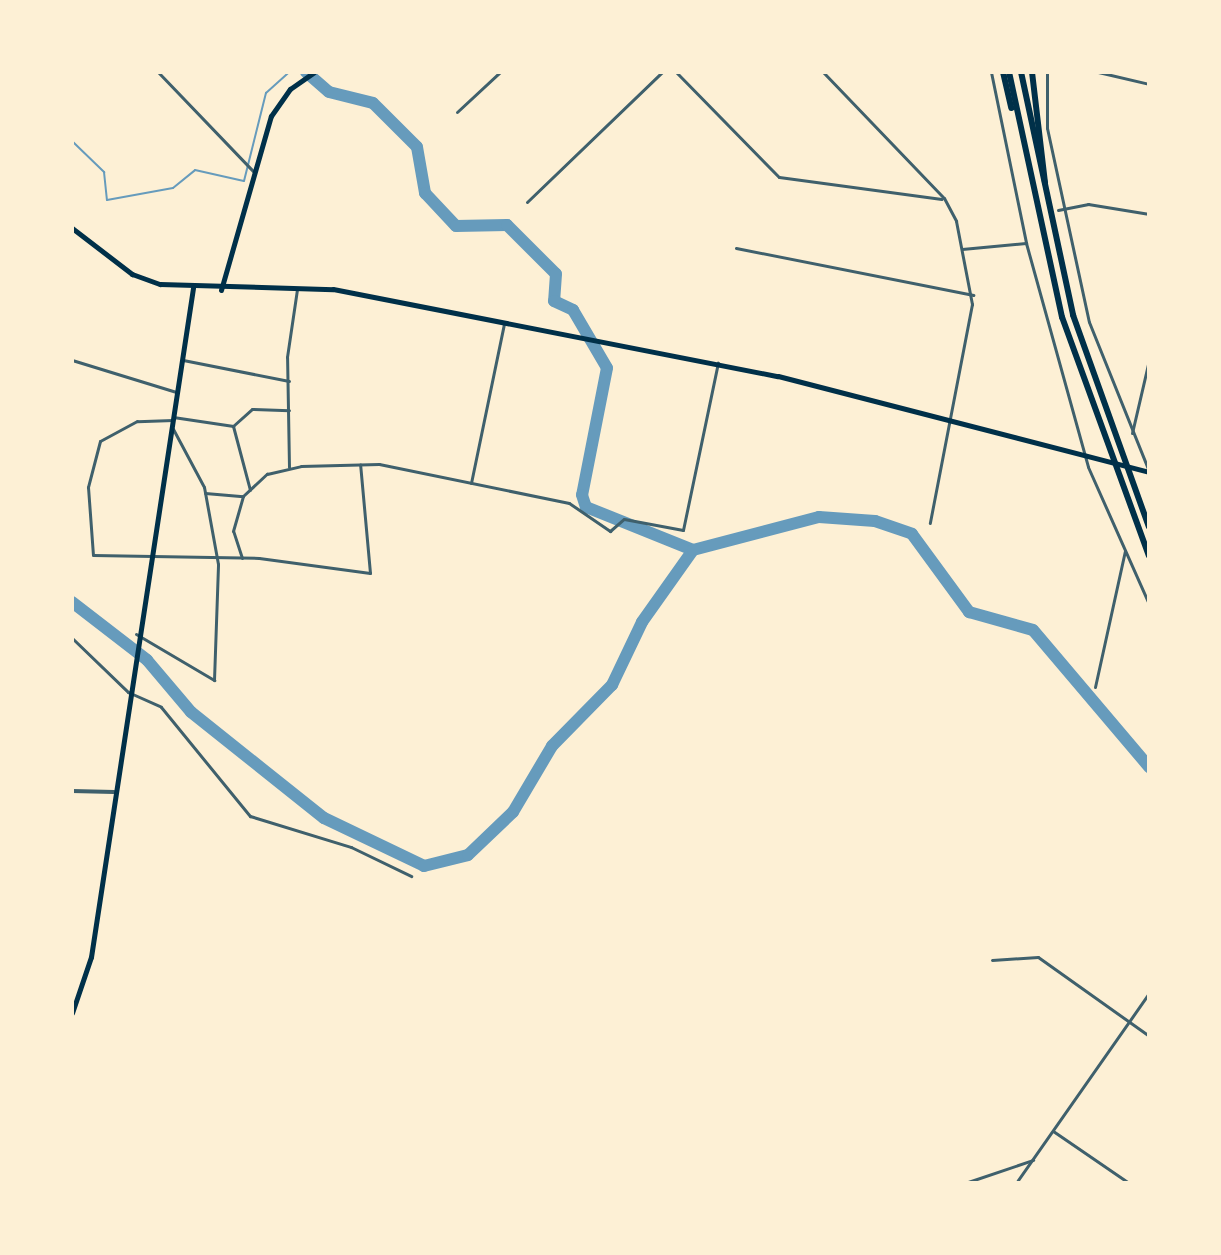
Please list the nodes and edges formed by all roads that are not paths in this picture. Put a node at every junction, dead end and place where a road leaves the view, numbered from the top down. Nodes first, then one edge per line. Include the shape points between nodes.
1 (158, 72) edge
2 (314, 72) edge
3 (500, 72) edge
4 (662, 72) edge
5 (676, 72) edge
6 (823, 72) edge
7 (991, 72) edge
8 (1006, 72) edge
9 (1021, 72) edge
10 (1032, 72) edge
11 (1047, 72) edge
12 (1098, 72) edge
13 (1149, 84) edge
14 (457, 112) dead end
15 (253, 171) junction
16 (944, 198) junction
17 (527, 202) dead end
18 (1066, 208) junction
19 (1058, 210) dead end
20 (1149, 214) edge
21 (1028, 216) dead end
22 (1021, 218) junction
23 (72, 228) edge
24 (1053, 240) junction
25 (1026, 243) junction
26 (736, 248) dead end
27 (961, 250) junction
28 (193, 288) junction
29 (297, 289) junction
30 (221, 290) junction
31 (973, 295) junction
32 (504, 323) junction
33 (72, 360) edge
34 (183, 360) junction
35 (1149, 360) edge
36 (718, 363) junction
37 (289, 381) junction
38 (176, 392) junction
39 (289, 410) junction
40 (173, 418) junction
41 (949, 418) junction
42 (233, 426) junction
43 (172, 427) junction
44 (1132, 433) junction
45 (1084, 453) junction
46 (360, 463) junction
47 (289, 467) junction
48 (1149, 471) edge
49 (471, 483) junction
50 (250, 490) junction
51 (205, 493) junction
52 (243, 496) junction
53 (930, 523) dead end
54 (1149, 527) edge
55 (1125, 551) junction
56 (1149, 556) edge
57 (149, 558) junction
58 (242, 558) junction
59 (217, 561) junction
60 (1149, 604) edge
61 (136, 636) junction
62 (72, 638) edge
63 (1095, 687) dead end
64 (129, 690) junction
65 (72, 791) edge
66 (114, 792) junction
67 (411, 876) dead end
68 (992, 960) dead end
69 (1149, 993) edge
70 (72, 1013) edge
71 (1128, 1021) junction
72 (1149, 1036) edge
73 (1053, 1131) junction
74 (1033, 1160) junction
75 (965, 1183) edge
76 (1016, 1183) edge
77 (1129, 1183) edge

1 - 15 street
2 - 15 main road via 283,96
3 - 14 street
4 - 17 street
5 - 16 street via 779,177
6 - 16 street
7 - 22 street
8 - 56 highway via 1048,270 1105,449
9 - 24 highway
10 - 24 highway
11 - 18 street via 1047,128
12 - 13 street
15 - 30 main road
16 - 27 street
18 - 19 street
18 - 20 street via 1088,204
18 - 44 street via 1095,345
21 - 22 street
22 - 25 street
23 - 28 main road via 138,277
24 - 54 highway via 1118,452
25 - 27 street
25 - 45 street
26 - 31 street
27 - 31 street
28 - 30 main road
28 - 34 main road
29 - 30 main road
29 - 32 main road via 333,289
29 - 37 street
31 - 41 street
32 - 36 main road
32 - 49 street
33 - 38 street
34 - 37 street
34 - 38 main road
35 - 44 street
36 - 41 main road
36 - 49 street via 685,529 619,522 617,529 594,524 569,503
37 - 39 street
38 - 40 main road
39 - 42 street via 252,409
39 - 47 street
40 - 42 street
40 - 43 main road
40 - 57 street via 145,419 104,437 88,487 93,555
41 - 45 main road
41 - 53 street
42 - 50 street
43 - 51 street
43 - 57 main road
44 - 48 street
45 - 48 main road
45 - 55 street
46 - 47 street
46 - 49 street
46 - 58 street via 370,573
47 - 50 street
50 - 52 street
51 - 52 street
51 - 59 street
52 - 58 street via 233,529
55 - 60 street
55 - 63 street
57 - 59 street
57 - 61 main road
58 - 59 street
59 - 61 street via 214,680
61 - 64 main road
62 - 64 street
64 - 66 main road
64 - 67 street via 161,707 250,816 351,847
65 - 66 street
66 - 70 main road via 89,968
68 - 71 street via 1038,957
69 - 71 street
71 - 72 street
71 - 73 street
73 - 74 street
73 - 77 street
74 - 75 street
74 - 76 street

